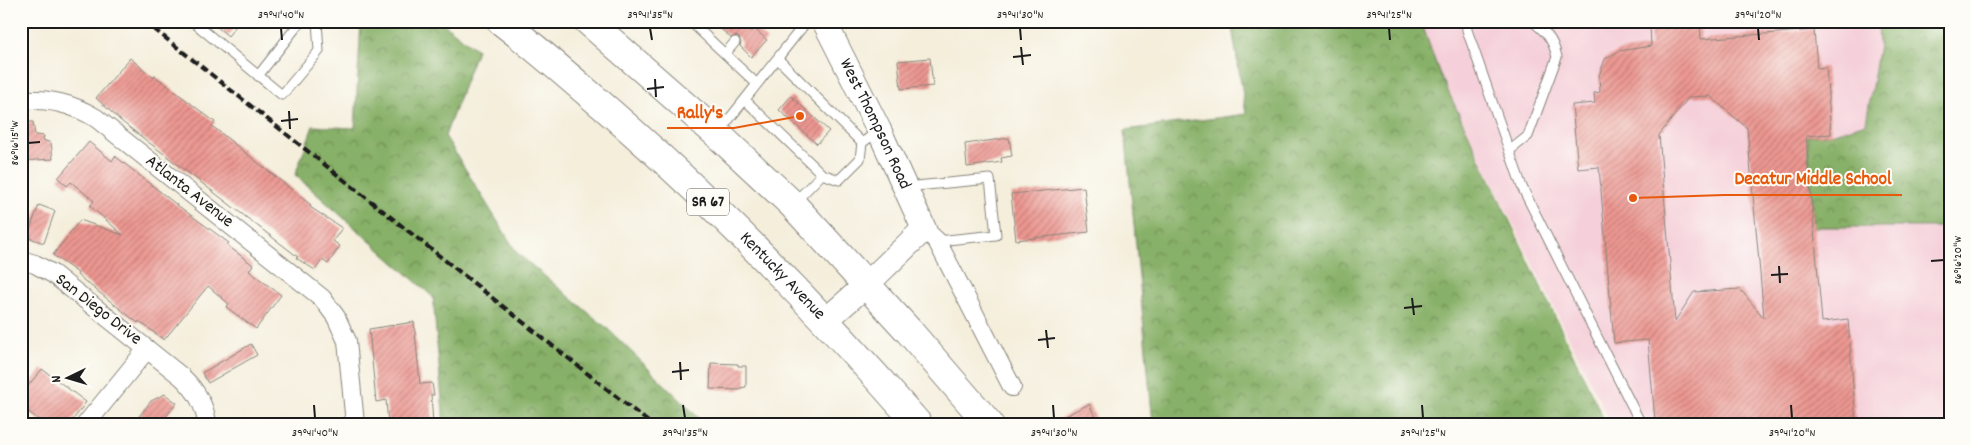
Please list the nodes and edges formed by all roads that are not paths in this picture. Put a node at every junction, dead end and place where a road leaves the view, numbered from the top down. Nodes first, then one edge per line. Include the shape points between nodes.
1 (192, 21) edge
2 (302, 21) edge
3 (317, 21) edge
4 (501, 21) edge
5 (692, 21) edge
6 (794, 21) edge
7 (807, 21) edge
8 (824, 21) edge
9 (1466, 21) edge
10 (586, 22) edge
11 (1533, 22) edge
12 (801, 29) junction
13 (735, 42) dead end
14 (725, 54) junction
15 (778, 59) junction
16 (258, 76) junction
17 (757, 84) junction
18 (21, 100) edge
19 (746, 100) junction
20 (717, 134) junction
21 (870, 136) junction
22 (1509, 151) junction
23 (822, 174) junction
24 (905, 187) junction
25 (792, 204) junction
26 (931, 235) junction
27 (21, 260) edge
28 (866, 285) junction
29 (825, 321) junction
30 (148, 349) junction
31 (1012, 387) dead end
32 (86, 424) edge
33 (207, 424) edge
34 (355, 424) edge
35 (918, 424) edge
36 (989, 424) edge
37 (1641, 424) edge

1 - 16 lane
2 - 16 lane
3 - 16 lane via 319,50 282,95
4 - 29 main road, Kentucky Avenue / SR 67 via 656,152
5 - 14 lane
6 - 12 lane
7 - 12 lane
8 - 21 street, West Thompson Road
9 - 22 lane
10 - 20 main road
11 - 22 lane via 1554,43 1557,57 1528,136
12 - 15 lane
13 - 14 lane
14 - 17 lane
15 - 17 lane
15 - 21 lane
17 - 19 lane
18 - 34 street, Atlanta Avenue via 60,102 96,118 315,292 338,321 347,341
19 - 20 lane
19 - 23 lane
20 - 25 main road
21 - 23 lane via 860,159 839,180
21 - 24 street, West Thompson Road
22 - 37 lane via 1522,187
23 - 25 lane
24 - 26 street, West Thompson Road
24 - 26 lane via 990,179 996,235
25 - 28 main road
26 - 28 street
26 - 31 street, West Thompson Road
27 - 30 street, San Diego Drive via 53,274
28 - 29 street
28 - 36 main road
29 - 35 main road, Kentucky Avenue / SR 67
30 - 32 street
30 - 33 street, San Diego Drive via 194,388 202,402

